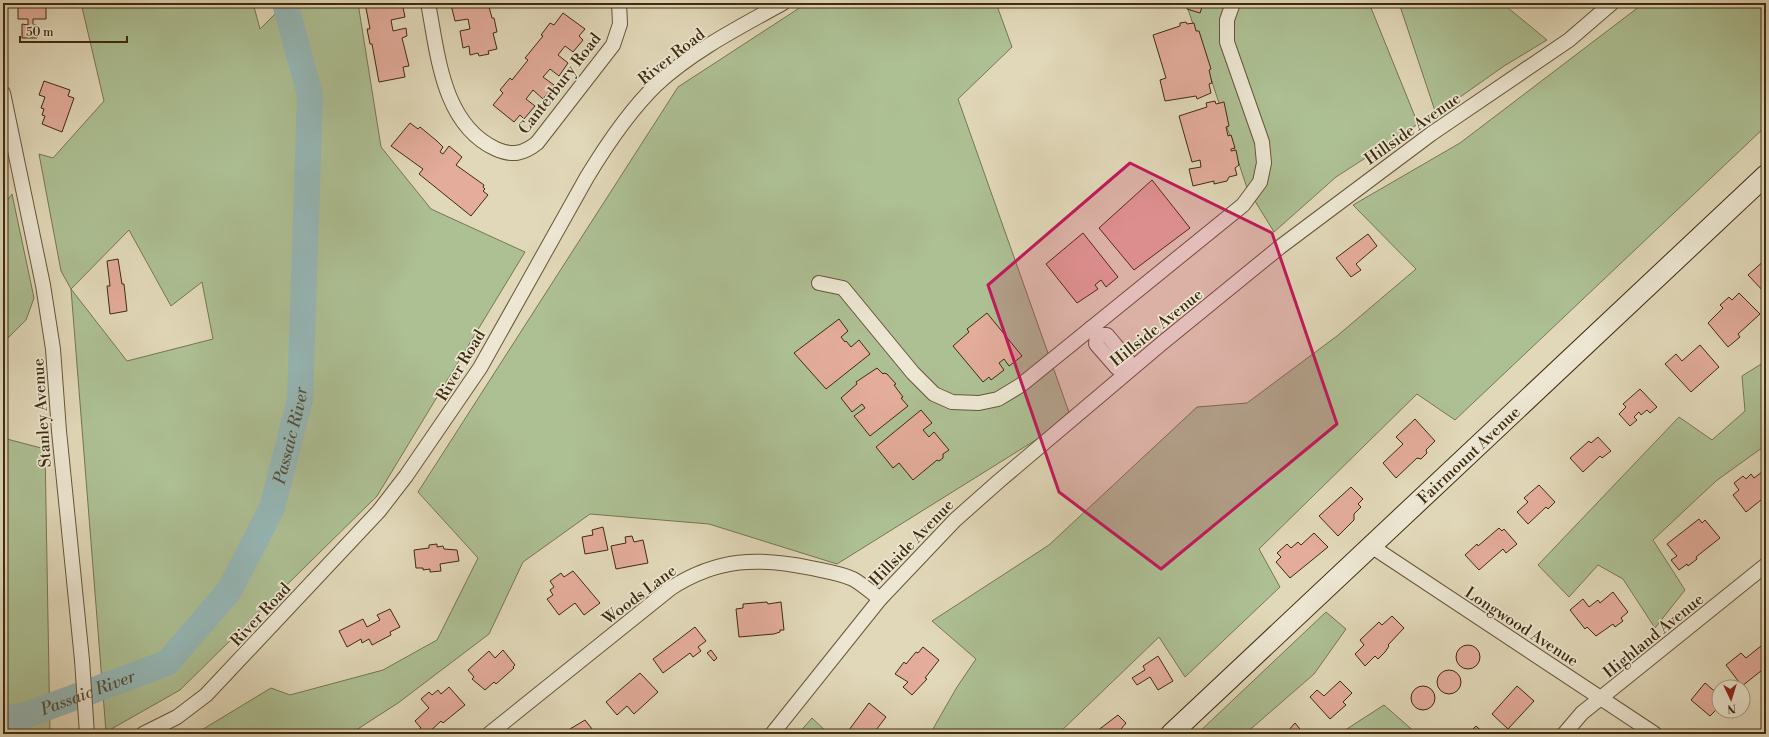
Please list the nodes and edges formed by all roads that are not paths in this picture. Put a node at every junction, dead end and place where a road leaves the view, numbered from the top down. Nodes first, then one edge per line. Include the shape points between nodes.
1 (428, 3) edge
2 (620, 3) edge
3 (783, 3) edge
4 (1233, 3) edge
5 (1612, 3) edge
6 (3, 93) edge
7 (1766, 175) edge
8 (819, 283) dead end
9 (1094, 332) junction
10 (1126, 369) junction
11 (1371, 546) junction
12 (1766, 565) edge
13 (880, 599) junction
14 (1601, 698) junction
15 (86, 728) edge
16 (143, 734) edge
17 (489, 734) edge
18 (772, 734) edge
19 (1171, 734) edge
20 (1564, 734) edge
21 (1655, 734) edge

1 - 2 street, Canterbury Road via 451,104 469,128 491,146 506,154 526,152 537,143 608,54 619,30
3 - 16 street, River Road via 691,57 657,84 627,117 587,177 480,368 431,442 386,502 206,695 177,717
4 - 9 street via 1227,20 1227,42 1262,142 1264,163 1260,182 1243,206
5 - 10 street, Hillside Avenue via 1569,40 1401,155
6 - 15 street, Stanley Avenue via 54,349
7 - 11 main road, Fairmount Avenue
8 - 9 street via 843,288 918,378 934,394 952,402 979,403 998,399
9 - 10 street via 1107,335 1127,359
10 - 13 street, Hillside Avenue via 955,520
11 - 14 street, Longwood Avenue
11 - 19 main road, Fairmount Avenue
12 - 14 street, Highland Avenue
13 - 17 street, Woods Lane via 852,579 790,564 746,561 698,572 671,588
13 - 18 street, Hillside Avenue
14 - 20 street, Highland Avenue via 1582,713
14 - 21 street, Longwood Avenue

